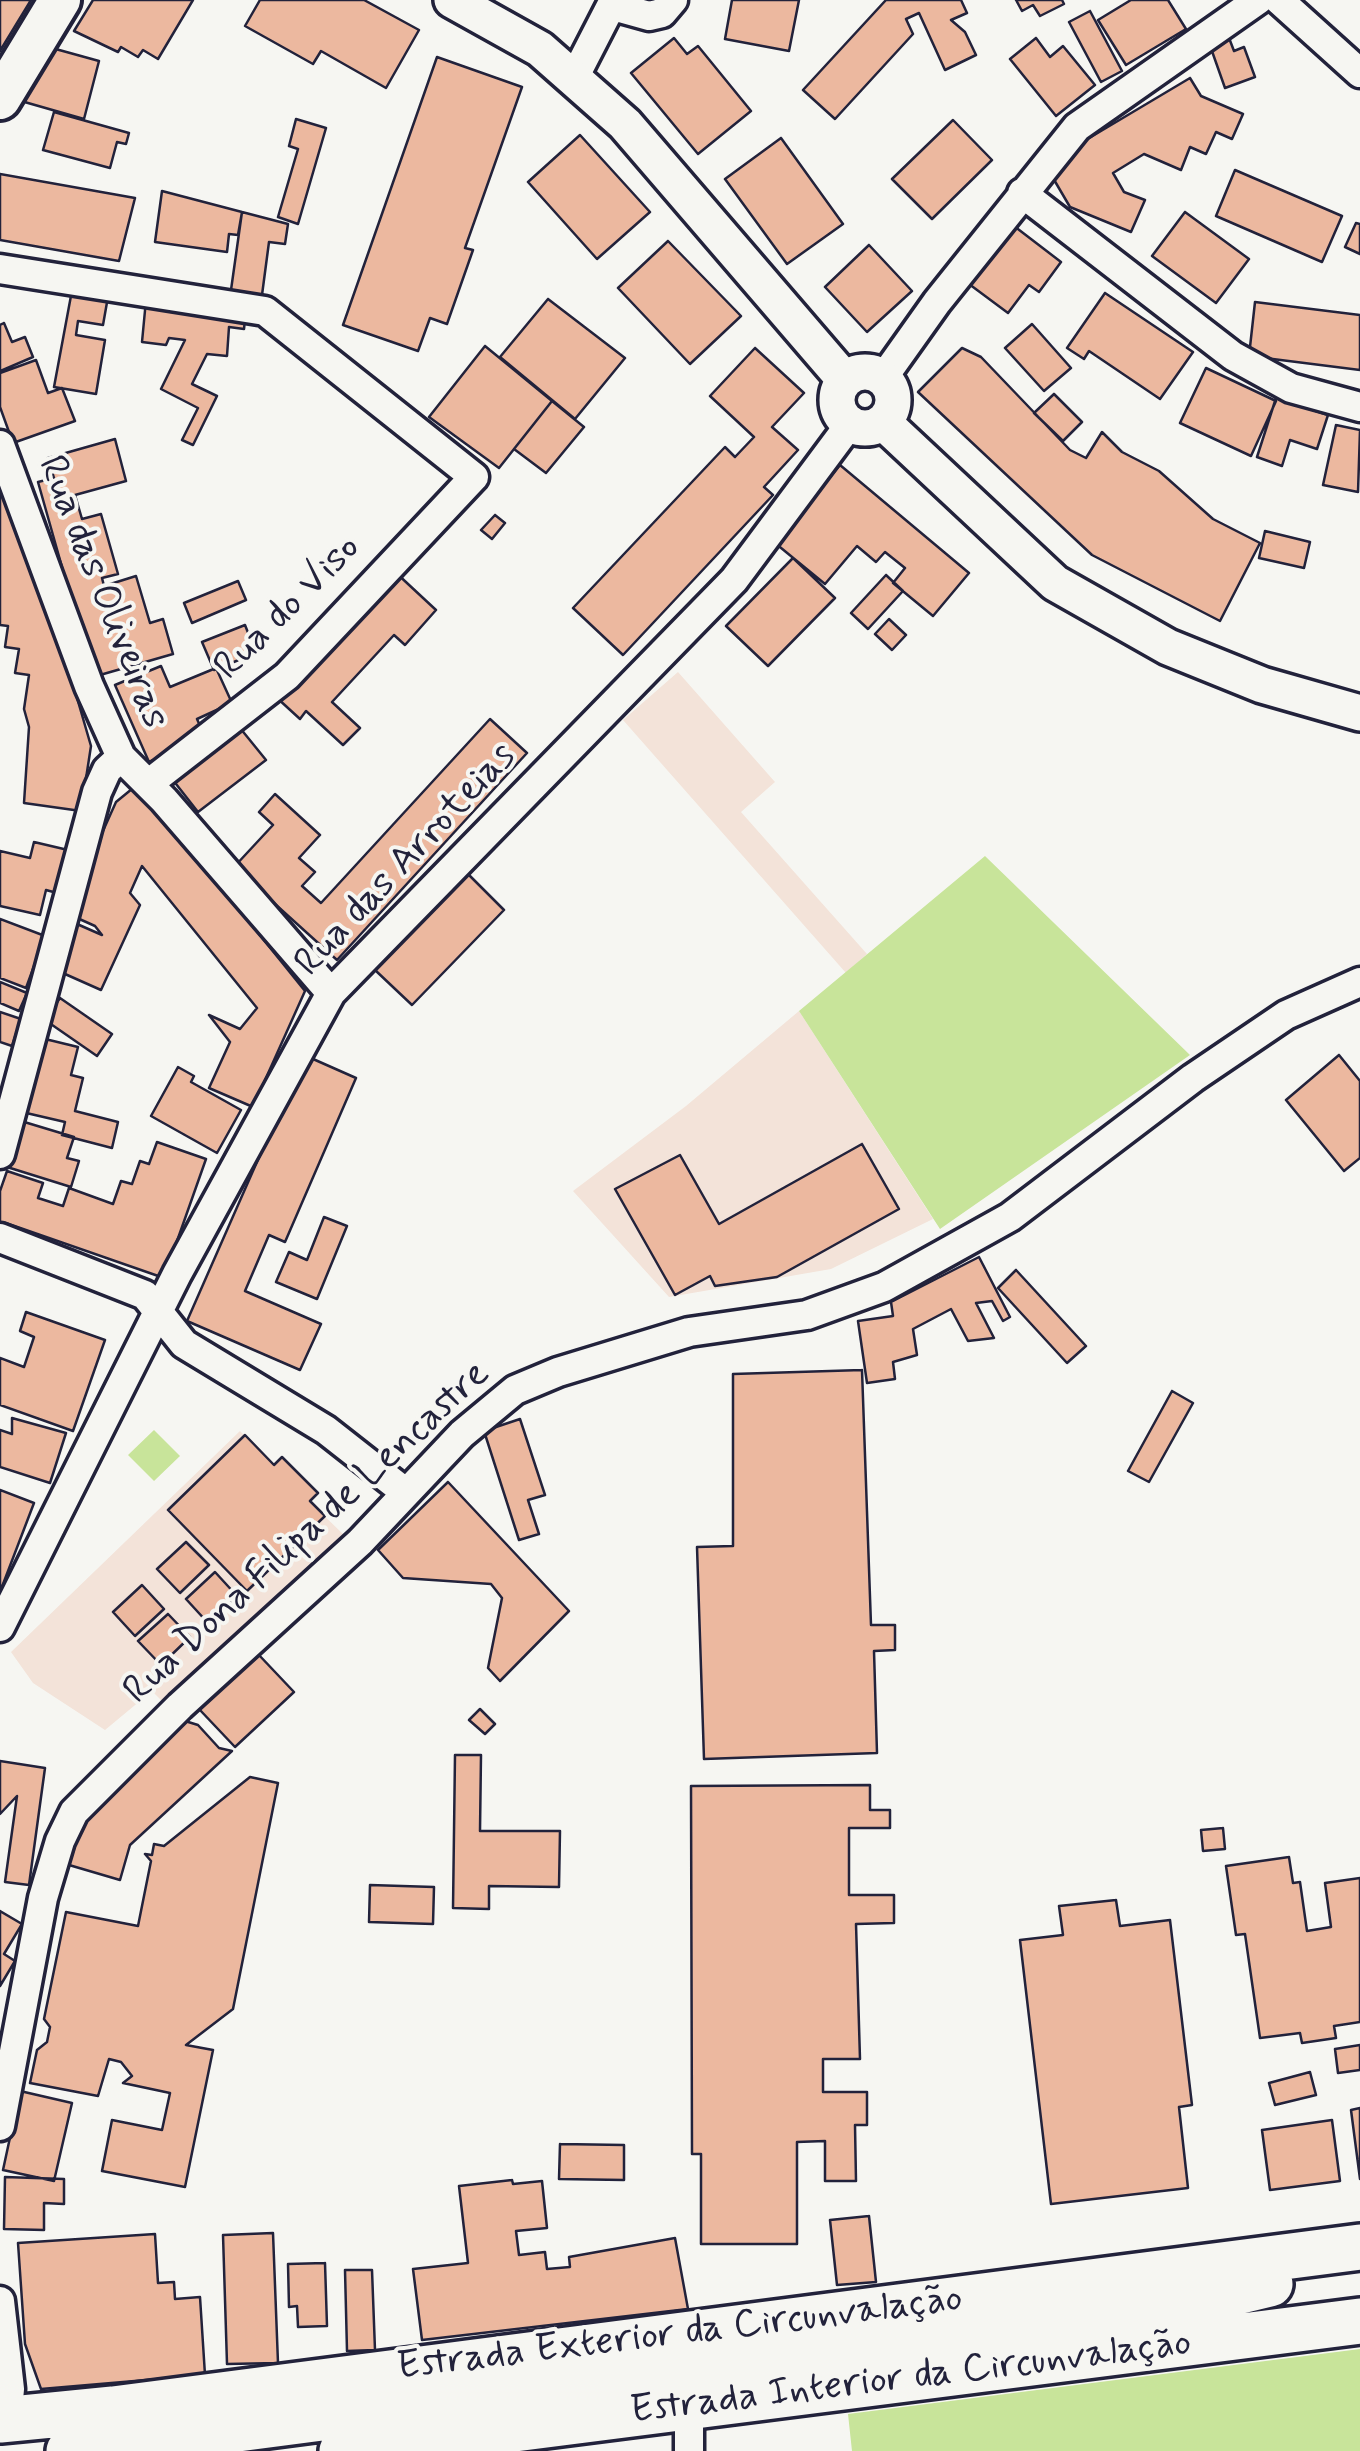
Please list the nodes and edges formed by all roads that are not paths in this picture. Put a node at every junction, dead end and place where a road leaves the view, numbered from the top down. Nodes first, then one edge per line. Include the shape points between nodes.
1 (60, 0) edge
2 (452, 0) edge
3 (673, 0) edge
4 (1258, 0) edge
5 (1279, 0) edge
6 (614, 3) edge
7 (1360, 73) edge
8 (575, 76) junction
9 (0, 100) edge
10 (1022, 193) junction
11 (0, 269) edge
12 (883, 378) junction
13 (844, 380) junction
14 (1360, 407) edge
15 (866, 423) junction
16 (0, 445) edge
17 (1360, 714) edge
18 (121, 757) junction
19 (148, 784) junction
20 (1360, 982) edge
21 (331, 993) junction
22 (0, 1154) edge
23 (0, 1238) edge
24 (158, 1311) junction
25 (405, 1492) junction
26 (0, 1627) edge
27 (7, 2044) edge
28 (0, 2126) edge
29 (1360, 2246) edge
30 (1360, 2266) edge
31 (1360, 2298) edge
32 (0, 2301) edge
33 (1179, 2306) junction
34 (1360, 2322) edge
35 (690, 2406) junction
36 (4, 2420) edge
37 (69, 2451) edge
38 (342, 2451) edge
39 (689, 2451) edge

1 - 9 main road
2 - 8 street
3 - 6 street via 649,16
4 - 10 street via 1078,127
5 - 7 street
6 - 8 street
8 - 13 street via 625,124
10 - 12 street
10 - 14 street via 1233,356 1291,388
11 - 19 street, Rua do Viso via 264,311 474,477 287,676
12 - 13 street via 868,372
12 - 15 street via 894,400
13 - 15 street via 836,403
15 - 17 street via 1056,582 1168,647 1262,686
15 - 21 street, Rua das Arroteias via 734,580
16 - 18 street, Rua das Oliveiras
18 - 19 street, Rua das Oliveiras
18 - 22 street via 97,792
19 - 21 street, Rua das Oliveiras
20 - 25 street, Rua Dona Filipa de Lencastre via 1286,1015 1010,1217 884,1287 807,1314 689,1332 529,1384 462,1434
21 - 24 street, Rua das Arroteias
23 - 24 street via 134,1289
24 - 25 street via 184,1344 326,1430
24 - 26 street, Rua das Arroteias
25 - 27 street, Rua Dona Filipa de Lencastre via 74,1812 43,1898
27 - 28 street
29 - 36 main road, Estrada Exterior da Circunvalação
30 - 33 main road
31 - 33 main road, Estrada Interior da Circunvalação
32 - 36 street via 10,2389
33 - 37 main road
34 - 35 main road, Estrada Interior da Circunvalação
35 - 38 main road, Estrada Interior da Circunvalação
35 - 39 street

